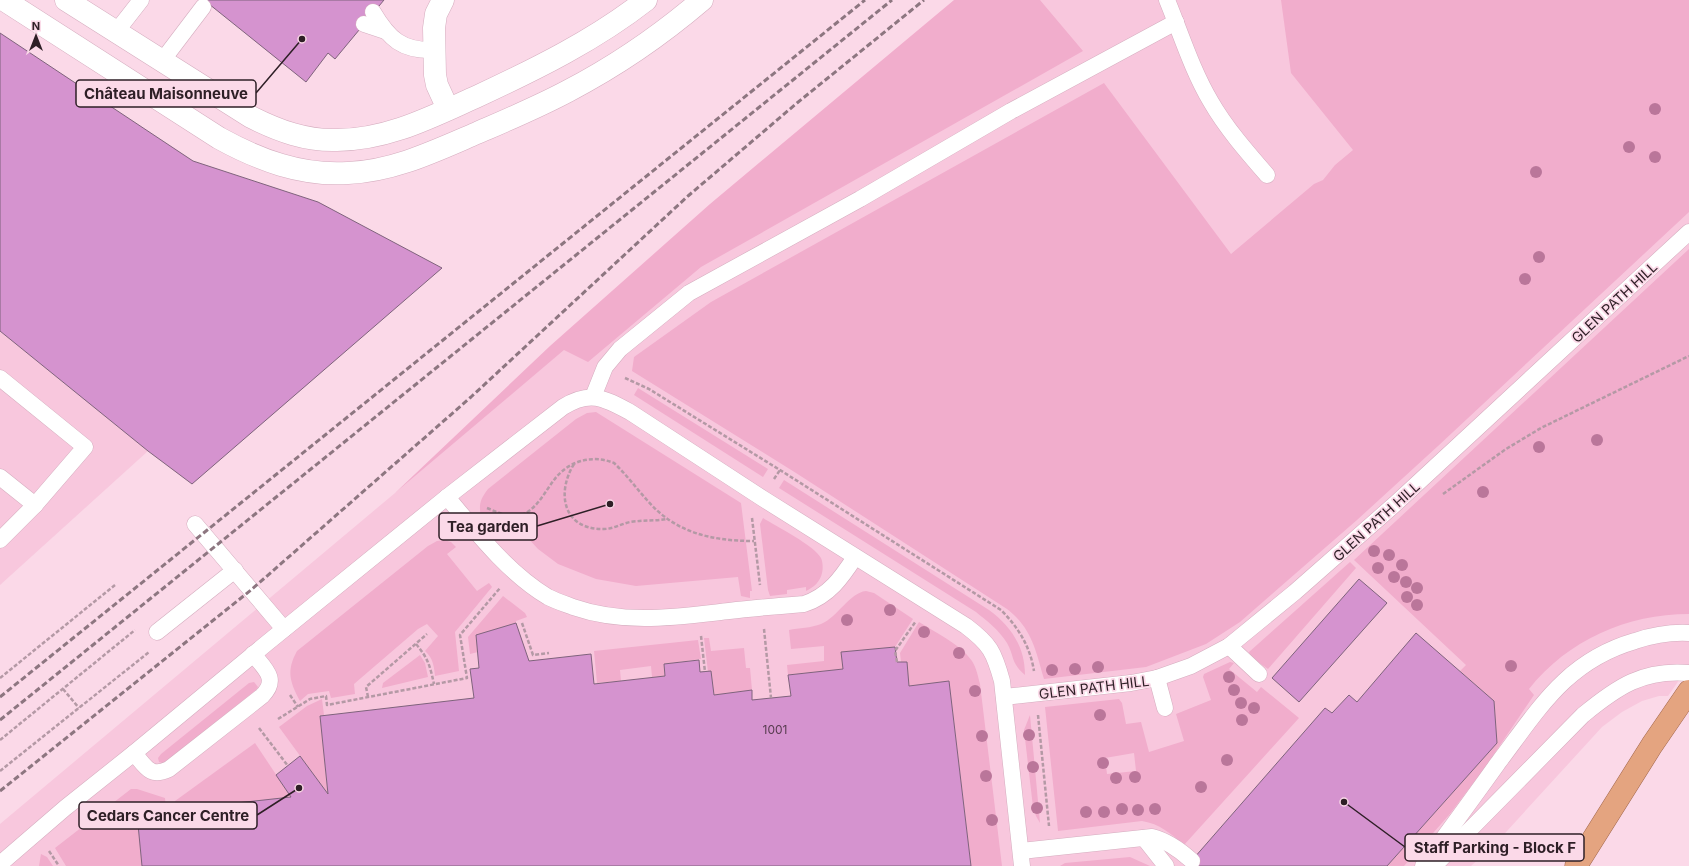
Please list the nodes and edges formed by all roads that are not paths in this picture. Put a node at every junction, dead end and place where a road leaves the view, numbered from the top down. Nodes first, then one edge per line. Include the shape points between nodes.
1 (4, 0) edge
2 (66, 0) edge
3 (141, 0) edge
4 (443, 0) edge
5 (646, 0) edge
6 (702, 0) edge
7 (1166, 0) edge
8 (203, 7) dead end
9 (369, 18) dead end
10 (1176, 22) junction
11 (116, 32) junction
12 (434, 50) junction
13 (162, 61) junction
14 (448, 109) junction
15 (1267, 175) dead end
16 (1689, 232) edge
17 (0, 378) edge
18 (593, 397) junction
19 (0, 477) edge
20 (447, 497) junction
21 (35, 505) junction
22 (195, 524) dead end
23 (0, 540) edge
24 (856, 557) junction
25 (235, 570) junction
26 (284, 629) junction
27 (157, 632) dead end
28 (1689, 633) edge
29 (1229, 646) junction
30 (253, 654) junction
31 (1689, 673) edge
32 (1259, 674) dead end
33 (1157, 678) junction
34 (1689, 691) edge
35 (1004, 697) junction
36 (1165, 708) dead end
37 (134, 753) junction
38 (1144, 838) junction
39 (1022, 859) edge
40 (1192, 861) dead end
41 (8, 862) edge
42 (1166, 866) edge
43 (1423, 866) edge
44 (1434, 866) edge
45 (1576, 866) edge

1 - 6 main road via 218,138 273,163 298,170 327,173 383,169 415,159 532,109 590,79 633,52
2 - 11 main road
3 - 11 lane
4 - 12 main road via 436,14
5 - 14 main road via 566,52
7 - 10 lane
8 - 13 lane
9 - 12 lane via 407,47
10 - 15 lane via 1211,102 1233,134
10 - 18 lane via 1012,111 690,293 620,349 605,367
11 - 13 main road
12 - 14 main road via 437,85
13 - 14 main road via 251,117 296,136 338,140 381,135
16 - 29 lane, GLEN PATH HILL via 1407,493 1290,597
17 - 21 lane via 85,447
18 - 20 lane via 577,399 563,407
18 - 24 lane via 607,400 630,412
19 - 21 lane
20 - 24 lane via 500,557 536,589 565,604 608,616 650,619 804,604 827,593
20 - 26 lane
21 - 23 lane
22 - 25 lane
24 - 35 lane via 983,639 995,657
25 - 26 lane
25 - 27 lane
26 - 30 lane
28 - 43 lane via 1662,634 1630,642 1601,654 1570,675 1542,705
29 - 32 lane
29 - 33 lane, GLEN PATH HILL via 1191,666
30 - 37 lane
30 - 37 lane via 269,675 269,686 262,696 169,769 156,774 148,770
31 - 44 lane via 1658,674 1638,678 1603,699 1583,715
33 - 35 lane, GLEN PATH HILL
33 - 36 lane
34 - 45 highway
35 - 39 lane
37 - 41 lane via 65,808
38 - 39 lane
38 - 40 lane via 1167,842
38 - 42 lane

